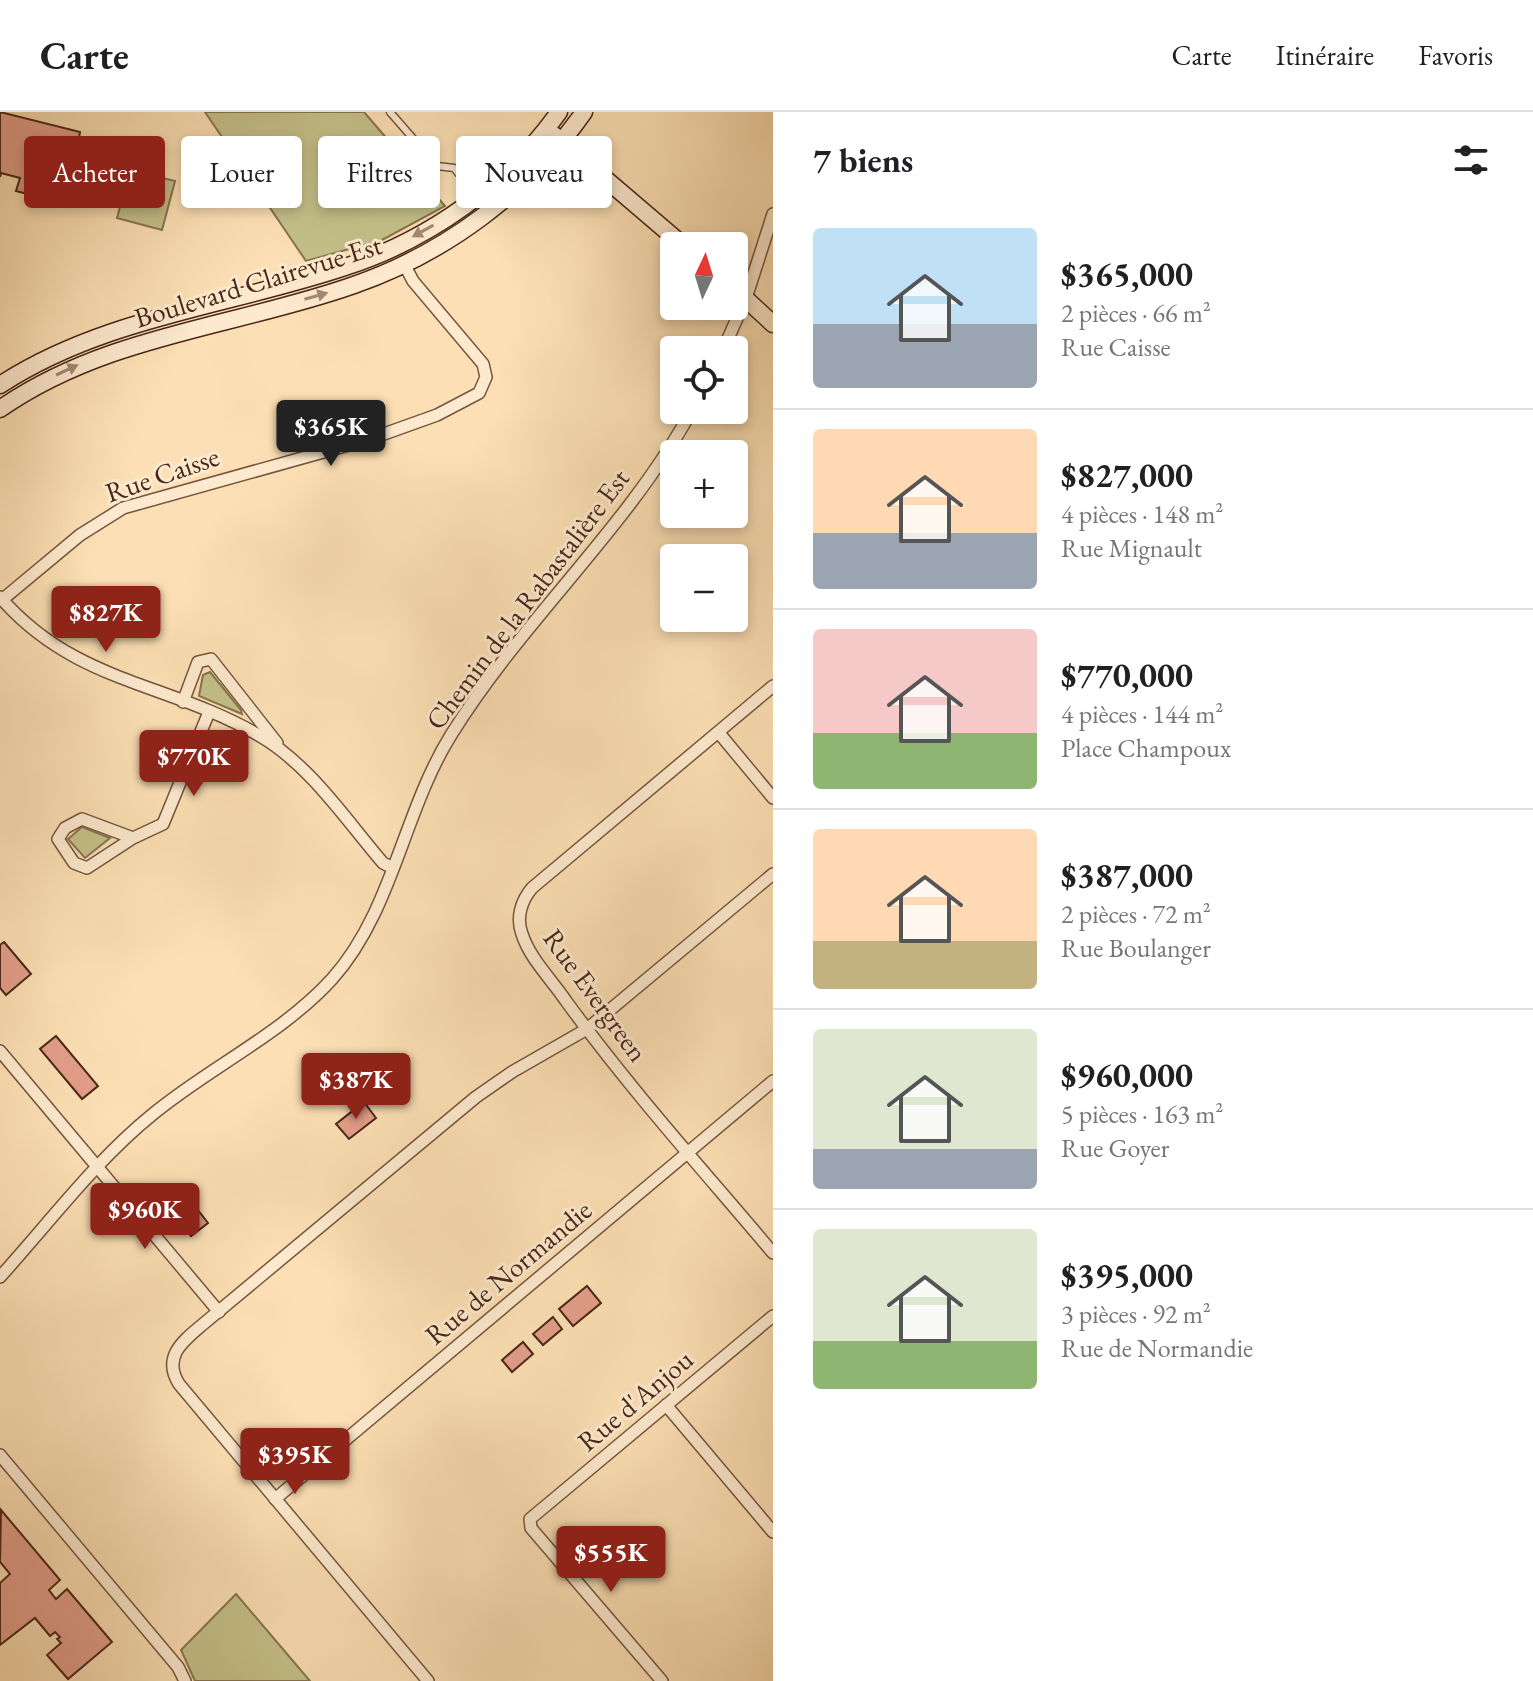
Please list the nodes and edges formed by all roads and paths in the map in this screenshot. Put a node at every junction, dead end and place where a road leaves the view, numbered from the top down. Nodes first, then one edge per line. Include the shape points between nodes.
1 (390, 112) edge
2 (559, 112) edge
3 (584, 112) edge
4 (547, 129) junction
5 (540, 136) edge
6 (555, 136) edge
7 (566, 136) edge
8 (456, 170) edge
9 (612, 185) edge
10 (460, 208) edge
11 (492, 208) edge
12 (773, 214) edge
13 (667, 232) edge
14 (404, 264) junction
15 (748, 274) edge
16 (748, 301) edge
17 (773, 324) edge
18 (0, 385) edge
19 (0, 409) edge
20 (683, 424) edge
21 (1, 598) edge
22 (773, 686) edge
23 (183, 702) junction
24 (209, 712) junction
25 (719, 733) junction
26 (282, 750) junction
27 (773, 798) edge
28 (133, 838) junction
29 (393, 868) junction
30 (773, 874) edge
31 (587, 1029) junction
32 (0, 1051) edge
33 (773, 1081) edge
34 (688, 1152) junction
35 (99, 1168) junction
36 (773, 1253) edge
37 (0, 1277) edge
38 (219, 1312) junction
39 (773, 1316) edge
40 (666, 1405) junction
41 (0, 1455) edge
42 (275, 1499) junction
43 (773, 1532) edge
44 (185, 1681) edge
45 (428, 1681) edge
46 (662, 1681) edge

1 - 8 lane via 437,166
2 - 4 street, Boulevard Clairevue Est
3 - 7 street, Boulevard Clairevue Est
4 - 5 street, Boulevard Clairevue Est
4 - 6 street
9 - 13 street
10 -> 18 street, Boulevard Clairevue Est via 364,260 100,335
11 - 14 street, Boulevard Clairevue Est
12 - 15 street
19 -> 14 street, Boulevard Clairevue Est via 41,383 109,353 329,293
14 - 21 street, Rue Caisse via 483,364 485,381 476,396 395,431 123,508
16 - 17 street
20 - 29 street, Chemin de la Rabastalière Est via 631,504 454,729 424,785
21 - 23 street via 60,651
22 - 25 street, Rue Evergreen
23 - 24 street
23 - 26 street via 198,662 211,659
24 - 26 street
24 - 28 street via 168,817
25 - 27 street
25 - 31 street, Rue Evergreen via 525,898 520,921 524,938
26 - 29 street
28 - 28 street via 82,819 58,839 74,863 84,868
29 - 35 street, Chemin de la Rabastalière Est via 363,932 326,985 154,1113
30 - 31 street
31 - 34 street, Rue Evergreen
31 - 38 street via 485,1090
32 - 35 street
33 - 34 street, Rue de Normandie
34 - 36 street, Rue Evergreen
34 - 42 street, Rue de Normandie
35 - 37 street, Chemin de la Rabastalière Est
35 - 38 street
38 - 42 street via 177,1349 174,1376
39 - 40 street, Rue d'Anjou
40 - 43 street
40 - 46 street, Rue d'Anjou via 529,1522
41 - 44 street
42 - 45 street

